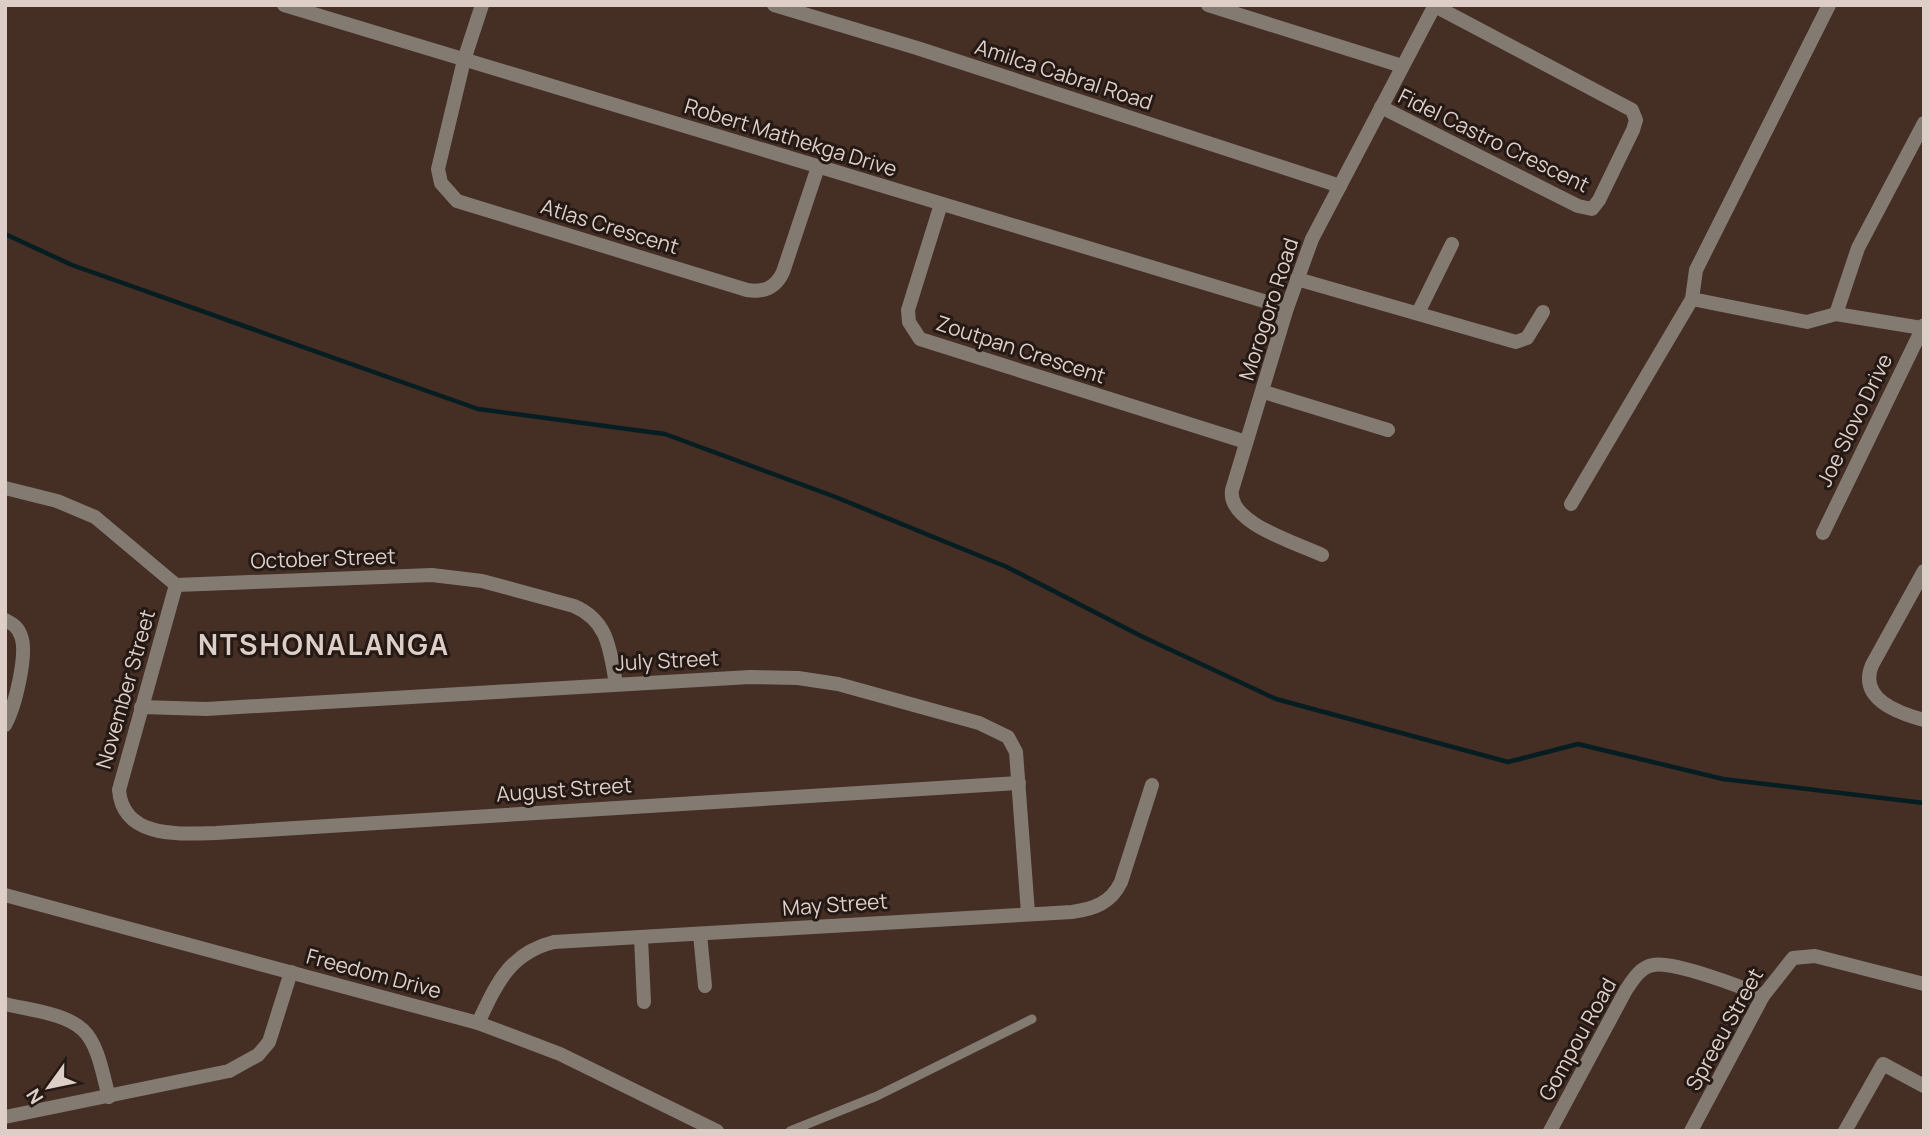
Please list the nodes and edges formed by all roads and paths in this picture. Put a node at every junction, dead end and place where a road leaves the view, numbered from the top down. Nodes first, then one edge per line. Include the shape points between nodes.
1 (284, 5) edge
2 (482, 5) edge
3 (774, 5) edge
4 (1208, 5) edge
5 (1829, 5) edge
6 (1435, 6) edge
7 (464, 60) junction
8 (1402, 66) junction
9 (1381, 107) junction
10 (1924, 123) edge
11 (818, 167) junction
12 (1339, 186) junction
13 (941, 204) junction
14 (1452, 244) dead end
15 (1297, 279) junction
16 (1692, 299) junction
17 (1287, 308) junction
18 (1543, 312) dead end
19 (1418, 313) junction
20 (1836, 314) junction
21 (1923, 326) edge
22 (1264, 392) junction
23 (1388, 430) dead end
24 (1246, 442) junction
25 (5, 488) edge
26 (1571, 504) dead end
27 (1823, 533) dead end
28 (1322, 555) dead end
29 (1923, 576) edge
30 (176, 585) junction
31 (5, 620) edge
32 (615, 684) junction
33 (141, 707) junction
34 (1924, 720) edge
35 (5, 724) edge
36 (1019, 783) junction
37 (1152, 785) dead end
38 (122, 805) joint
39 (5, 895) edge
40 (1028, 913) junction
41 (700, 934) junction
42 (641, 938) junction
43 (291, 972) junction
44 (1924, 984) edge
45 (705, 986) dead end
46 (1763, 996) junction
47 (644, 1002) dead end
48 (5, 1004) edge
49 (1032, 1018) dead end
50 (478, 1023) junction
51 (1924, 1086) edge
52 (109, 1097) junction
53 (5, 1117) edge
54 (718, 1131) edge
55 (790, 1131) edge
56 (1550, 1131) edge
57 (1691, 1131) edge
58 (1845, 1131) edge

1 - 7 street, Robert Mathekga Drive
2 - 7 street, Atlas Crescent
3 - 12 street, Amilca Cabral Road
4 - 8 street
5 - 16 street via 1696,270
6 - 8 street, Morogoro Road
6 - 9 street, Fidel Castro Crescent via 1632,110 1633,130 1599,200 1592,209 1578,206
7 - 11 street, Robert Mathekga Drive
7 - 11 street, Atlas Crescent via 438,169 451,197 747,290 765,290 780,277
8 - 9 street, Morogoro Road
9 - 12 street, Morogoro Road
10 - 20 street via 1858,248
11 - 13 street, Robert Mathekga Drive
12 - 15 street, Morogoro Road
13 - 17 street, Robert Mathekga Drive
13 - 24 street, Zoutpan Crescent via 908,310 909,323 920,339
14 - 19 street
15 - 17 street, Morogoro Road
15 - 19 street
16 - 20 street via 1807,321
16 - 26 street
17 - 22 street, Morogoro Road
18 - 19 street via 1527,338 1516,342
20 - 21 street
21 - 27 street, Joe Slovo Drive
22 - 23 street
22 - 24 street, Morogoro Road
24 - 28 street, Morogoro Road via 1232,490 1234,507 1248,520
25 - 30 street via 57,501 95,517
29 - 34 street via 1868,679 1872,692 1886,706
30 - 32 street, October Street via 395,575 482,581 575,606 595,618 607,639
30 - 33 street, November Street
31 - 35 street via 19,630 24,645 12,710
32 - 33 street, July Street via 206,709
32 - 36 street, July Street via 750,677 838,684 1002,732 1016,752
33 - 38 street, November Street via 120,782
36 - 38 street, August Street via 190,834 143,827
36 - 40 street, July Street
37 - 40 street, May Street via 1121,882 1109,900 1087,910
39 - 43 street, Freedom Drive
40 - 41 street, May Street
41 - 42 street, May Street
41 - 45 street
42 - 47 street
42 - 50 street, May Street via 554,942 532,949 502,974
43 - 50 street, Freedom Drive
43 - 52 street via 269,1042 258,1055 229,1071
44 - 46 street, Spreeu Street via 1800,955 1787,963
46 - 56 street, Gompou Road via 1664,966 1642,970 1626,990
46 - 57 street, Spreeu Street
48 - 52 street via 63,1019 84,1030
49 - 55 lane via 877,1096
50 - 54 street, Freedom Drive via 560,1054
51 - 58 street via 1883,1065
52 - 53 street

